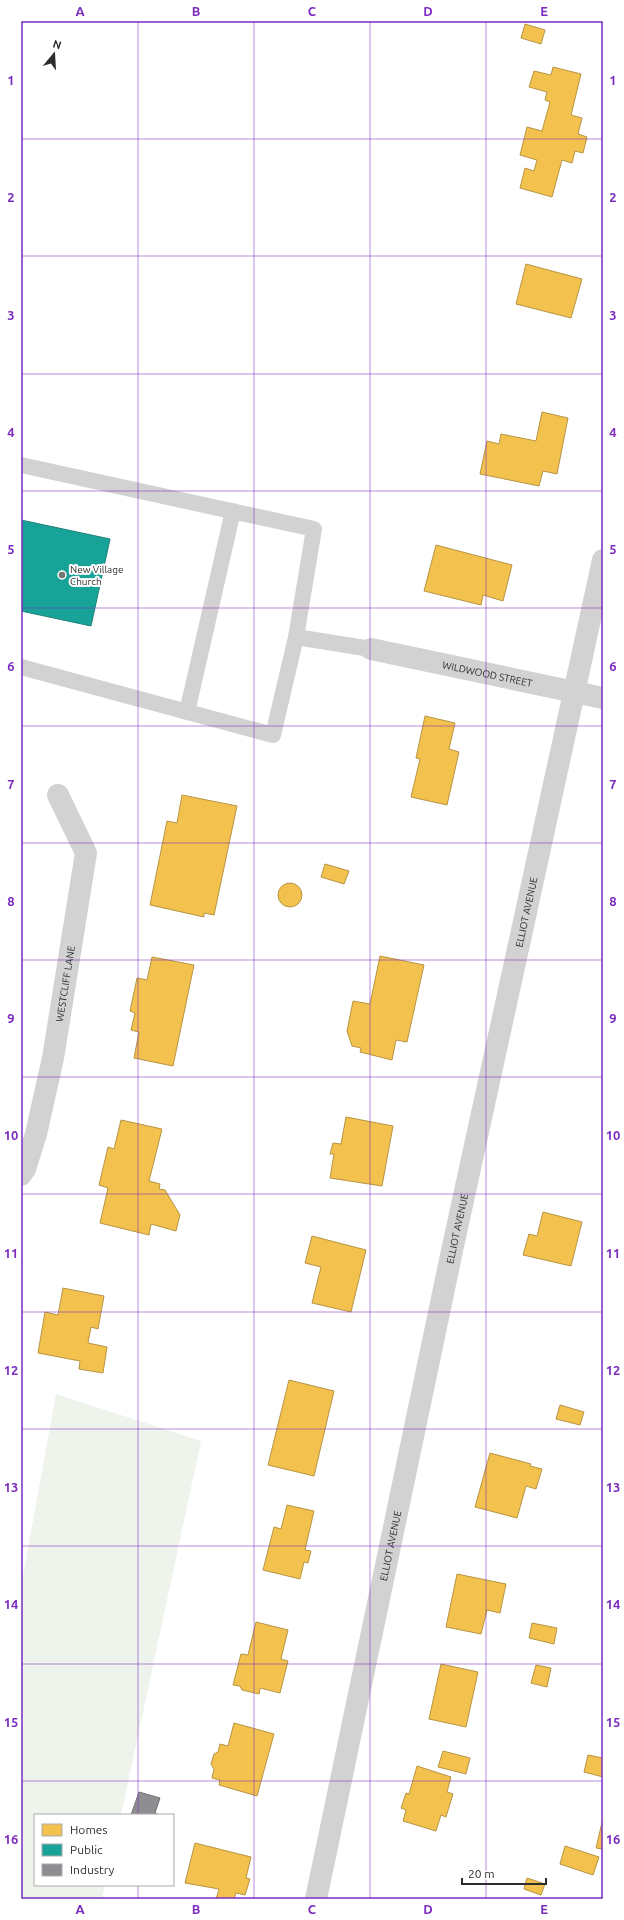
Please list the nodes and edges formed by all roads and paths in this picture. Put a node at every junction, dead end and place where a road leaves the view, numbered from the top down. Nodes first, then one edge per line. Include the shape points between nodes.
1 (21, 465) edge
2 (233, 511) junction
3 (603, 560) edge
4 (296, 638) junction
5 (371, 649) joint
6 (21, 667) edge
7 (574, 691) junction
8 (603, 698) edge
9 (187, 712) junction
10 (58, 795) dead end
11 (21, 1175) edge
12 (316, 1899) edge

1 - 2 lane
2 - 4 lane via 314,529
2 - 9 lane
3 - 7 street, ELLIOT AVENUE
4 - 5 lane
4 - 9 lane via 273,735
5 - 7 street, WILDWOOD STREET
6 - 9 lane
7 - 8 street, WILDWOOD STREET
7 - 12 street, ELLIOT AVENUE via 453,1246
10 - 11 street, WESTCLIFF LANE via 86,853 53,1058 36,1134

